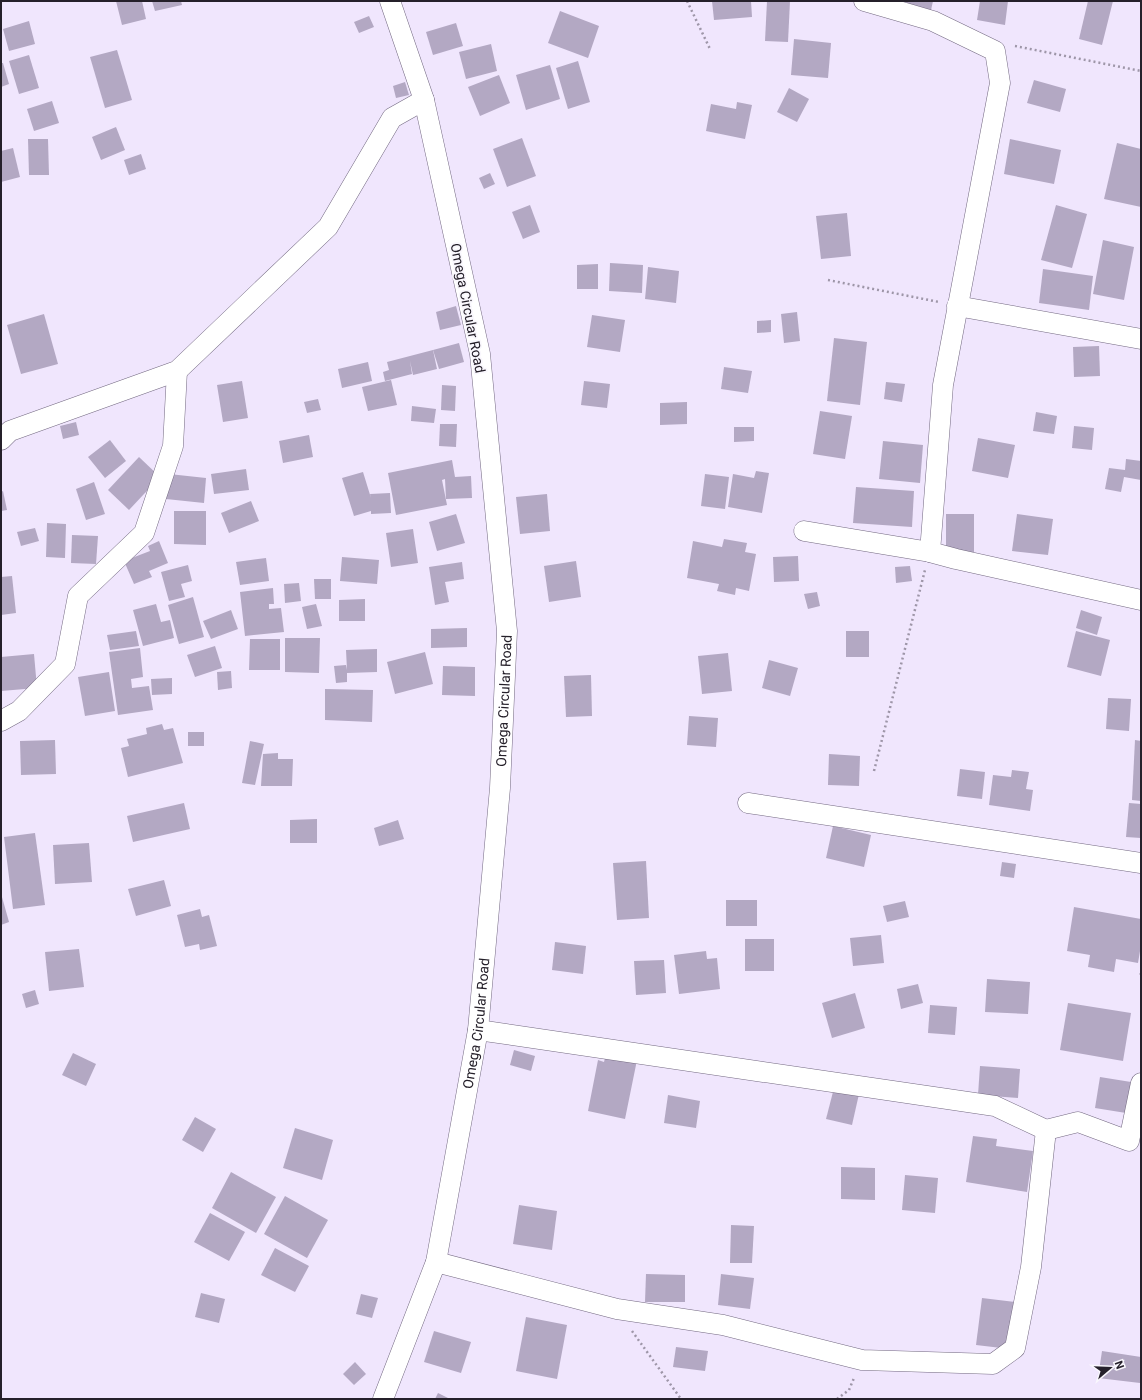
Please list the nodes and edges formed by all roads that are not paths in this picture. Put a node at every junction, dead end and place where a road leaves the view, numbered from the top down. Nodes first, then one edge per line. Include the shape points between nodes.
1 (390, 1) edge
2 (864, 1) edge
3 (424, 100) junction
4 (958, 306) junction
5 (1141, 339) edge
6 (177, 371) junction
7 (1, 440) edge
8 (804, 531) dead end
9 (930, 552) junction
10 (1141, 600) edge
11 (1, 721) edge
12 (748, 803) dead end
13 (1141, 863) edge
14 (478, 1030) junction
15 (1141, 1083) edge
16 (1046, 1130) junction
17 (1135, 1142) edge
18 (436, 1262) junction
19 (383, 1399) edge

1 - 3 street, Omega Circular Road
2 - 4 street via 933,21 995,51 1000,84
3 - 6 street via 392,118 328,227
3 - 14 street, Omega Circular Road via 480,354 508,631 500,788
4 - 5 street
4 - 9 street via 942,385
6 - 7 street via 10,431
6 - 11 street via 173,446 144,533 78,596 66,664 20,711
8 - 9 street
9 - 10 street
12 - 13 street
14 - 16 street via 995,1106
14 - 18 street, Omega Circular Road
15 - 17 street
16 - 17 street via 1078,1122
16 - 18 street via 1031,1267 1015,1348 993,1364 862,1360 723,1326 616,1310
18 - 19 street, Omega Circular Road

